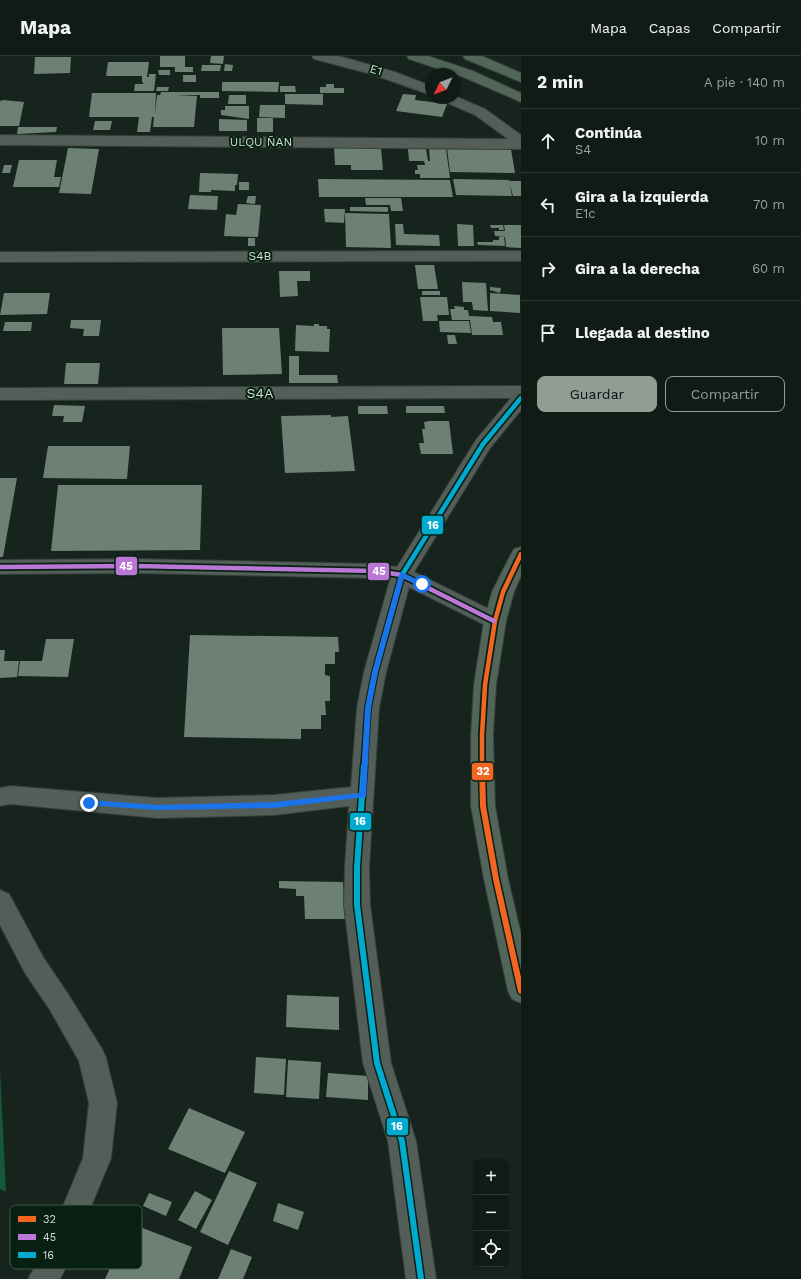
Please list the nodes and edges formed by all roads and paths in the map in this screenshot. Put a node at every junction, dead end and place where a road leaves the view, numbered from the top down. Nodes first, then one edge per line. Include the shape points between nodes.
1 (319, 56) edge
2 (414, 56) edge
3 (470, 56) edge
4 (521, 78) edge
5 (425, 88) edge
6 (521, 98) edge
7 (461, 104) edge
8 (0, 140) edge
9 (521, 143) edge
10 (521, 256) edge
11 (0, 257) edge
12 (521, 392) edge
13 (0, 394) edge
14 (521, 398) edge
15 (521, 554) edge
16 (0, 567) edge
17 (402, 575) junction
18 (495, 621) junction
19 (363, 795) junction
20 (0, 797) edge
21 (0, 901) edge
22 (521, 991) edge
23 (78, 1205) edge
24 (49, 1269) edge
25 (43, 1279) edge
26 (421, 1279) edge

1 - 5 street, E1 via 394,75
2 - 6 highway via 468,74
3 - 4 highway
7 - 9 street via 480,112
8 - 9 street, ULQU ÑAN
10 - 11 street, S4B
12 - 13 street, S4A
14 - 17 street via 483,444
15 - 18 highway via 503,592
16 - 17 street via 136,566 376,572
17 - 18 street
17 - 19 street via 375,672 368,708
18 - 22 highway via 485,685 482,735 483,806
19 - 20 street via 274,805 157,808 10,795
19 - 26 street via 357,867 357,905 371,1025 377,1063 402,1141
21 - 23 street via 34,965 92,1058 103,1104 97,1158
24 - 25 street

